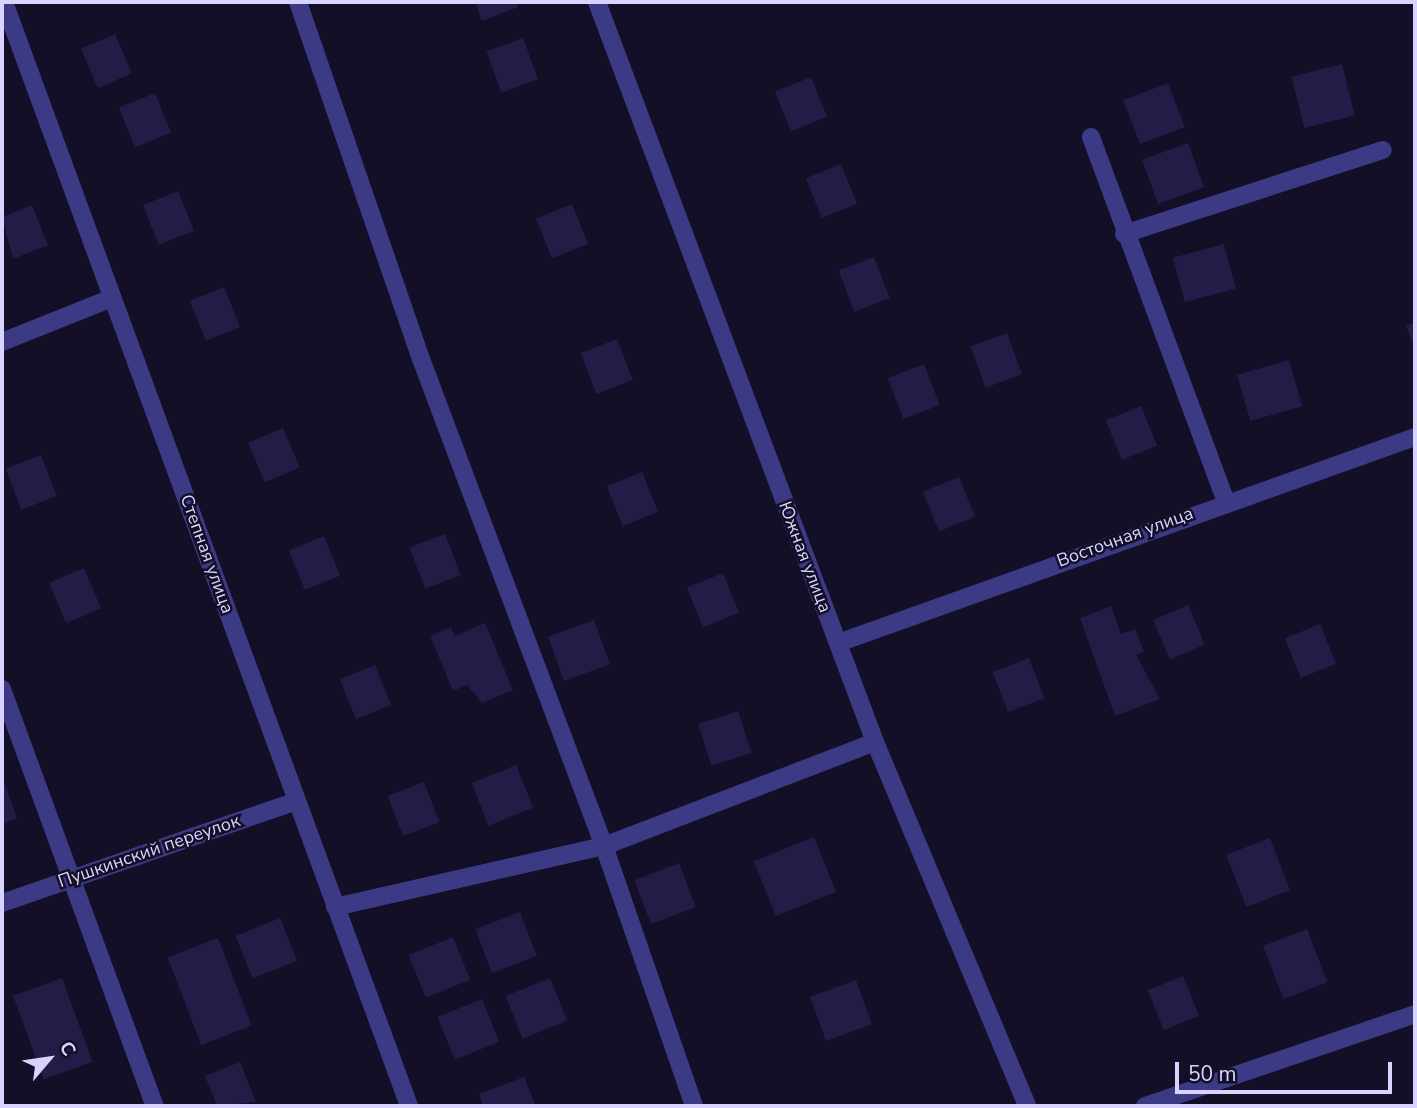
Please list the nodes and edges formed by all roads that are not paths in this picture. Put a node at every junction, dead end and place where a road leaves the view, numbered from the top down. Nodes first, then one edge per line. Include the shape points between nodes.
1 (4, 2) edge
2 (298, 2) edge
3 (597, 2) edge
4 (1091, 137) dead end
5 (1383, 150) dead end
6 (1124, 234) junction
7 (112, 298) junction
8 (2, 342) edge
9 (1415, 437) edge
10 (1226, 500) junction
11 (838, 643) junction
12 (2, 690) edge
13 (875, 742) junction
14 (298, 801) junction
15 (604, 846) junction
16 (67, 878) junction
17 (2, 903) edge
18 (335, 907) junction
19 (1415, 1014) edge
20 (155, 1106) edge
21 (409, 1106) edge
22 (694, 1106) edge
23 (1027, 1106) edge
24 (1145, 1106) edge

1 - 7 street, Степная улица
2 - 15 street via 421,359
3 - 11 street, Южная улица
4 - 6 street
5 - 6 street
6 - 10 street
7 - 8 street
7 - 14 street, Степная улица
9 - 10 street, Восточная улица
10 - 11 street, Восточная улица
11 - 13 street, Южная улица
12 - 16 street
13 - 15 street
13 - 23 street, Южная улица
14 - 16 street, Пушкинский переулок
14 - 18 street, Степная улица
15 - 18 street
15 - 22 street
16 - 17 street, Пушкинский переулок
16 - 20 street
18 - 21 street, Степная улица
19 - 24 street

